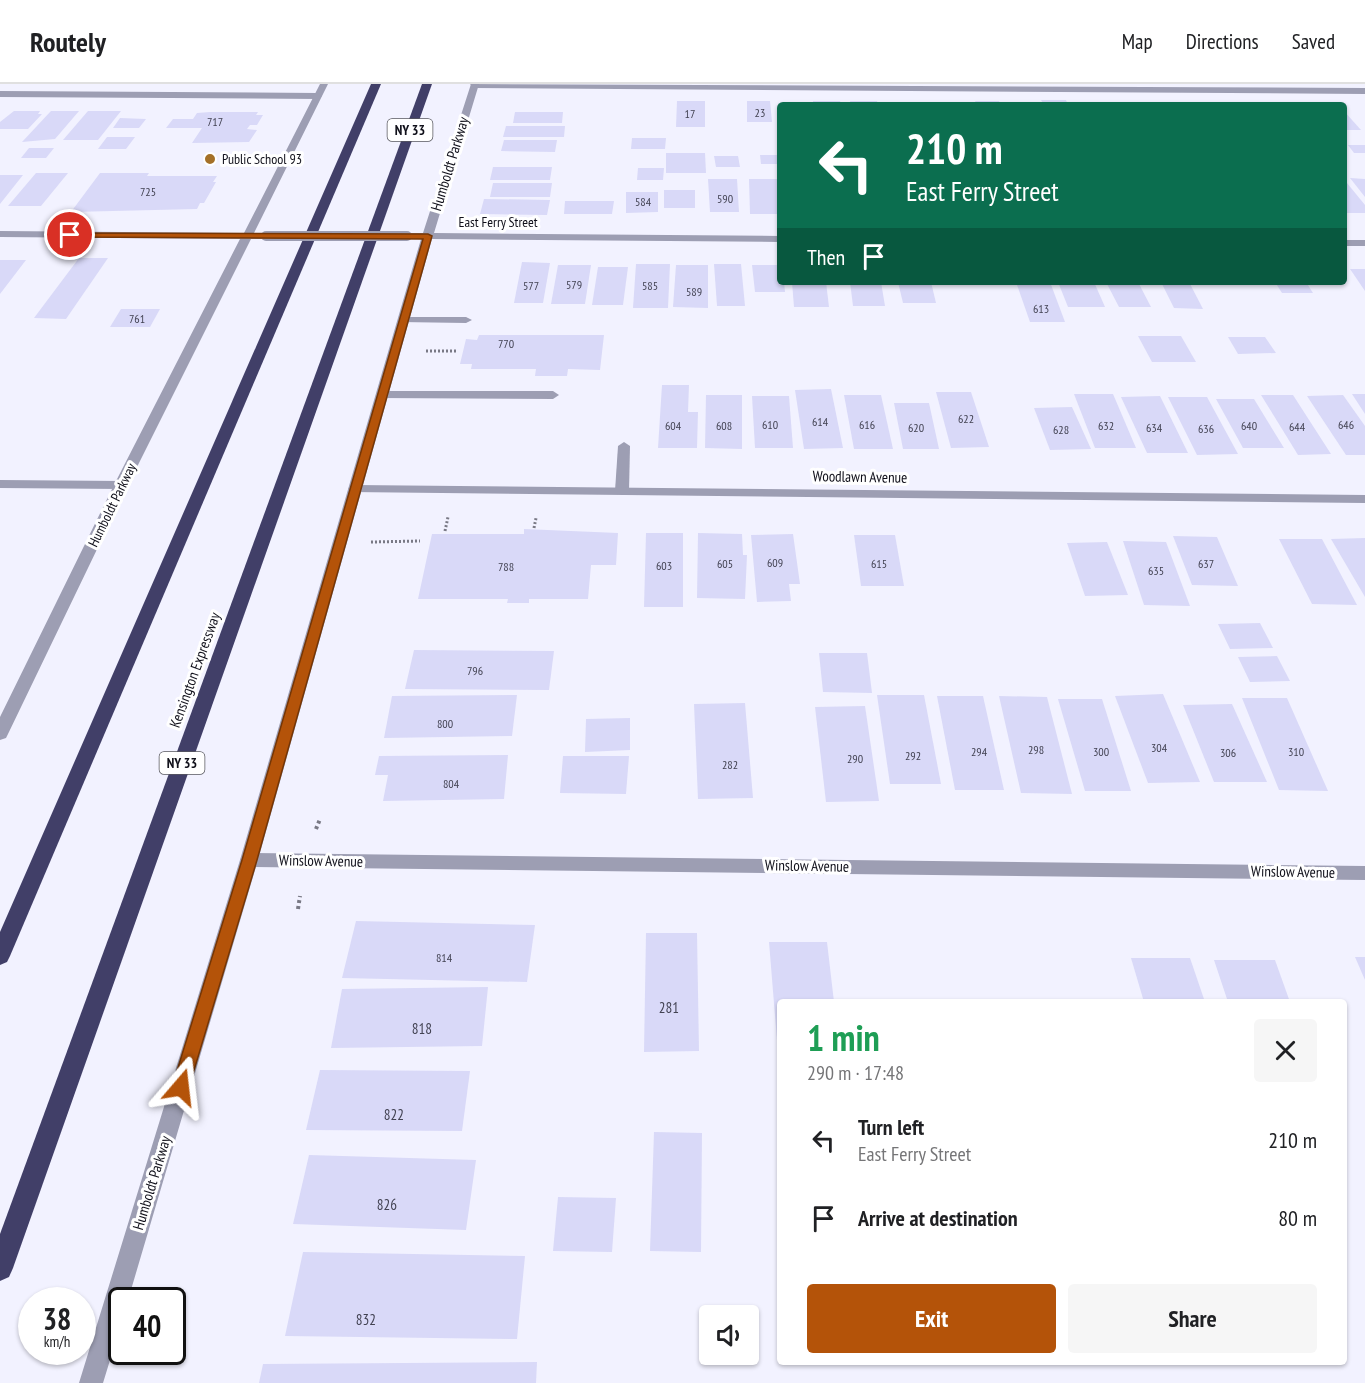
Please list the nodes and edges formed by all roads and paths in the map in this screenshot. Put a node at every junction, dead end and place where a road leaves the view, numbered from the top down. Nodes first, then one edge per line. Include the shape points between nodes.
1 (324, 84) edge
2 (376, 84) edge
3 (427, 84) edge
4 (474, 85) edge
5 (1365, 91) edge
6 (0, 94) edge
7 (318, 96) junction
8 (0, 234) edge
9 (247, 236) junction
10 (428, 236) junction
11 (777, 239) edge
12 (1347, 243) edge
13 (1365, 243) edge
14 (404, 320) junction
15 (466, 320) dead end
16 (425, 351) dead end
17 (456, 351) dead end
18 (382, 395) junction
19 (553, 395) dead end
20 (624, 446) dead end
21 (0, 484) edge
22 (121, 485) junction
23 (355, 489) junction
24 (622, 491) junction
25 (1365, 499) edge
26 (420, 541) dead end
27 (375, 542) dead end
28 (0, 734) edge
29 (320, 819) dead end
30 (315, 830) dead end
31 (249, 860) junction
32 (1365, 873) edge
33 (300, 896) dead end
34 (298, 909) dead end
35 (0, 956) edge
36 (0, 1268) edge
37 (91, 1383) edge

1 - 7 street, Humboldt Parkway
2 - 35 highway
3 - 36 highway, Kensington Expressway / NY 33
4 - 5 street
4 - 10 street, Humboldt Parkway
6 - 7 street
7 - 9 street, Humboldt Parkway
8 - 9 street, East Ferry Street
9 - 10 street, East Ferry Street, bridge
9 - 22 street, Humboldt Parkway
10 - 11 street, East Ferry Street
10 - 14 street, Humboldt Parkway
12 - 13 street
14 - 15 street
14 - 18 street, Humboldt Parkway
16 - 17 path
18 - 19 street
18 - 23 street, Humboldt Parkway
20 - 24 street
21 - 22 street
22 - 28 street, Humboldt Parkway
23 - 24 street, Woodlawn Avenue
23 - 31 street, Humboldt Parkway
24 - 25 street, Woodlawn Avenue
26 - 27 path
29 - 30 path
31 - 32 street, Winslow Avenue
31 - 37 street, Humboldt Parkway
33 - 34 path

